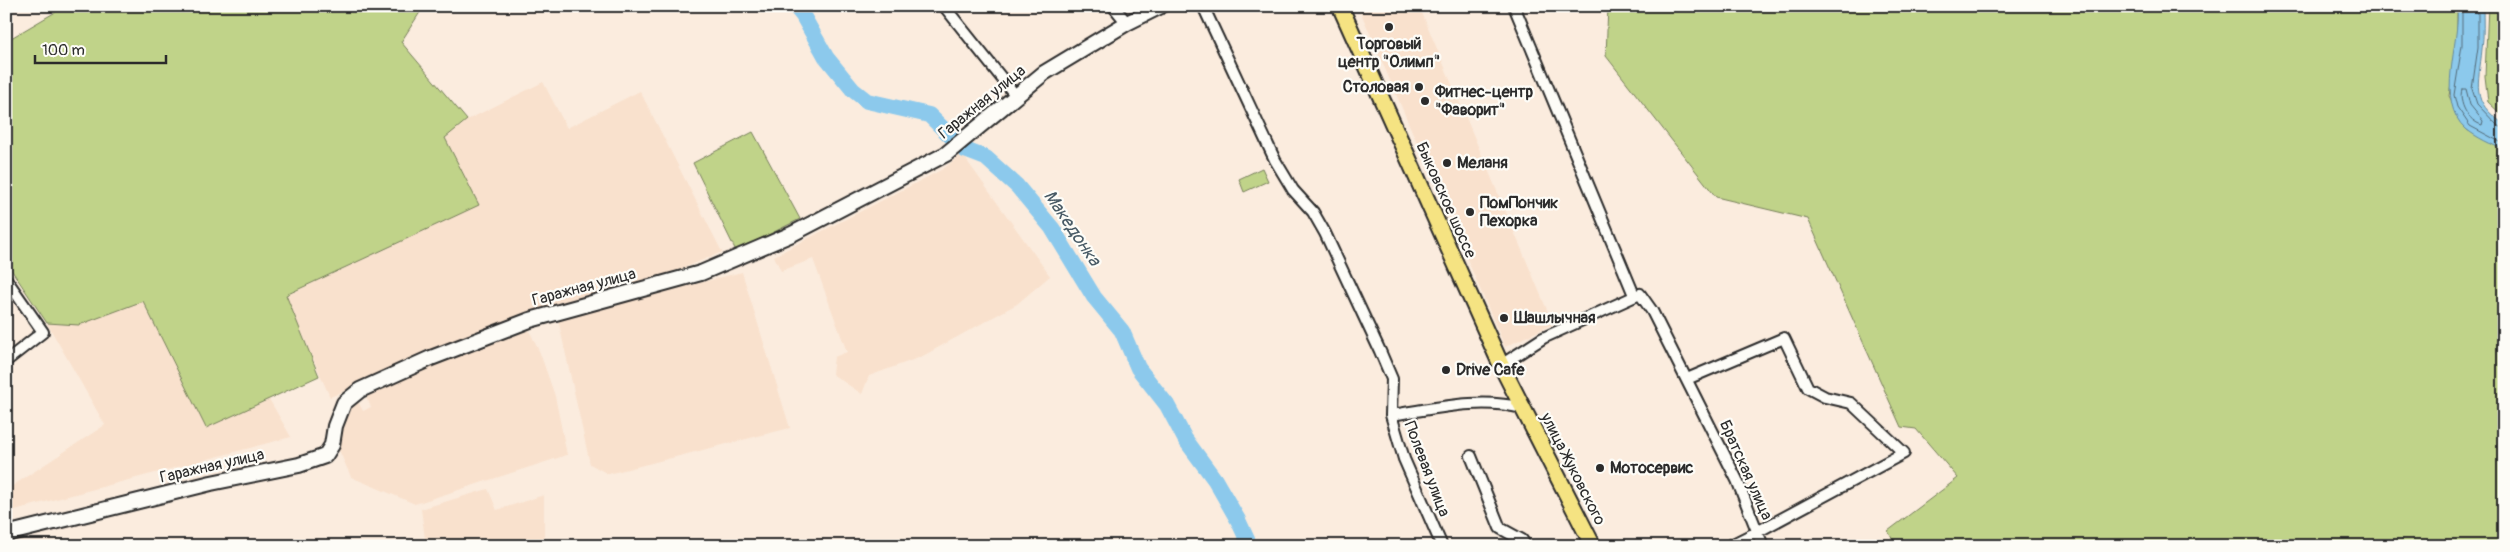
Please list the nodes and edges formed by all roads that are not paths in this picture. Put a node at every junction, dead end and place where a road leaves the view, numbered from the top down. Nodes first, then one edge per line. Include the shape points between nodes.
1 (944, 6) edge
2 (1113, 6) edge
3 (1161, 6) edge
4 (1203, 6) edge
5 (1340, 6) edge
6 (1514, 6) edge
7 (1127, 24) junction
8 (1016, 96) junction
9 (6, 280) edge
10 (1639, 296) junction
11 (6, 361) edge
12 (1501, 366) junction
13 (1687, 380) junction
14 (1522, 408) junction
15 (1391, 415) junction
16 (1471, 456) dead end
17 (1757, 532) junction
18 (6, 534) edge
19 (1442, 546) edge
20 (1526, 546) edge
21 (1593, 546) edge
22 (1728, 546) edge
23 (1763, 546) edge

1 - 8 street
2 - 7 street
3 - 7 street, Гаражная улица
4 - 15 street via 1275,160 1325,233 1380,351 1392,379
5 - 12 main road, Быковское шоссе
6 - 10 street, Братская улица
7 - 8 street, Гаражная улица via 1044,73
8 - 18 street, Гаражная улица via 959,145 855,202 731,262 530,320 431,358 360,390 344,402 332,445 325,456
9 - 11 street via 43,332
10 - 12 street via 1543,338
10 - 13 street, Братская улица
12 - 14 main road, Быковское шоссе
13 - 17 street, Братская улица via 1737,480
13 - 17 street, Братская улица via 1784,338 1808,388 1825,397 1851,403 1904,452
14 - 15 street, Полевая улица via 1506,404 1476,404
14 - 21 main road, улица Жуковского
15 - 19 street, Полевая улица via 1404,459
16 - 20 street via 1500,528 1522,540
17 - 22 street
17 - 23 street

